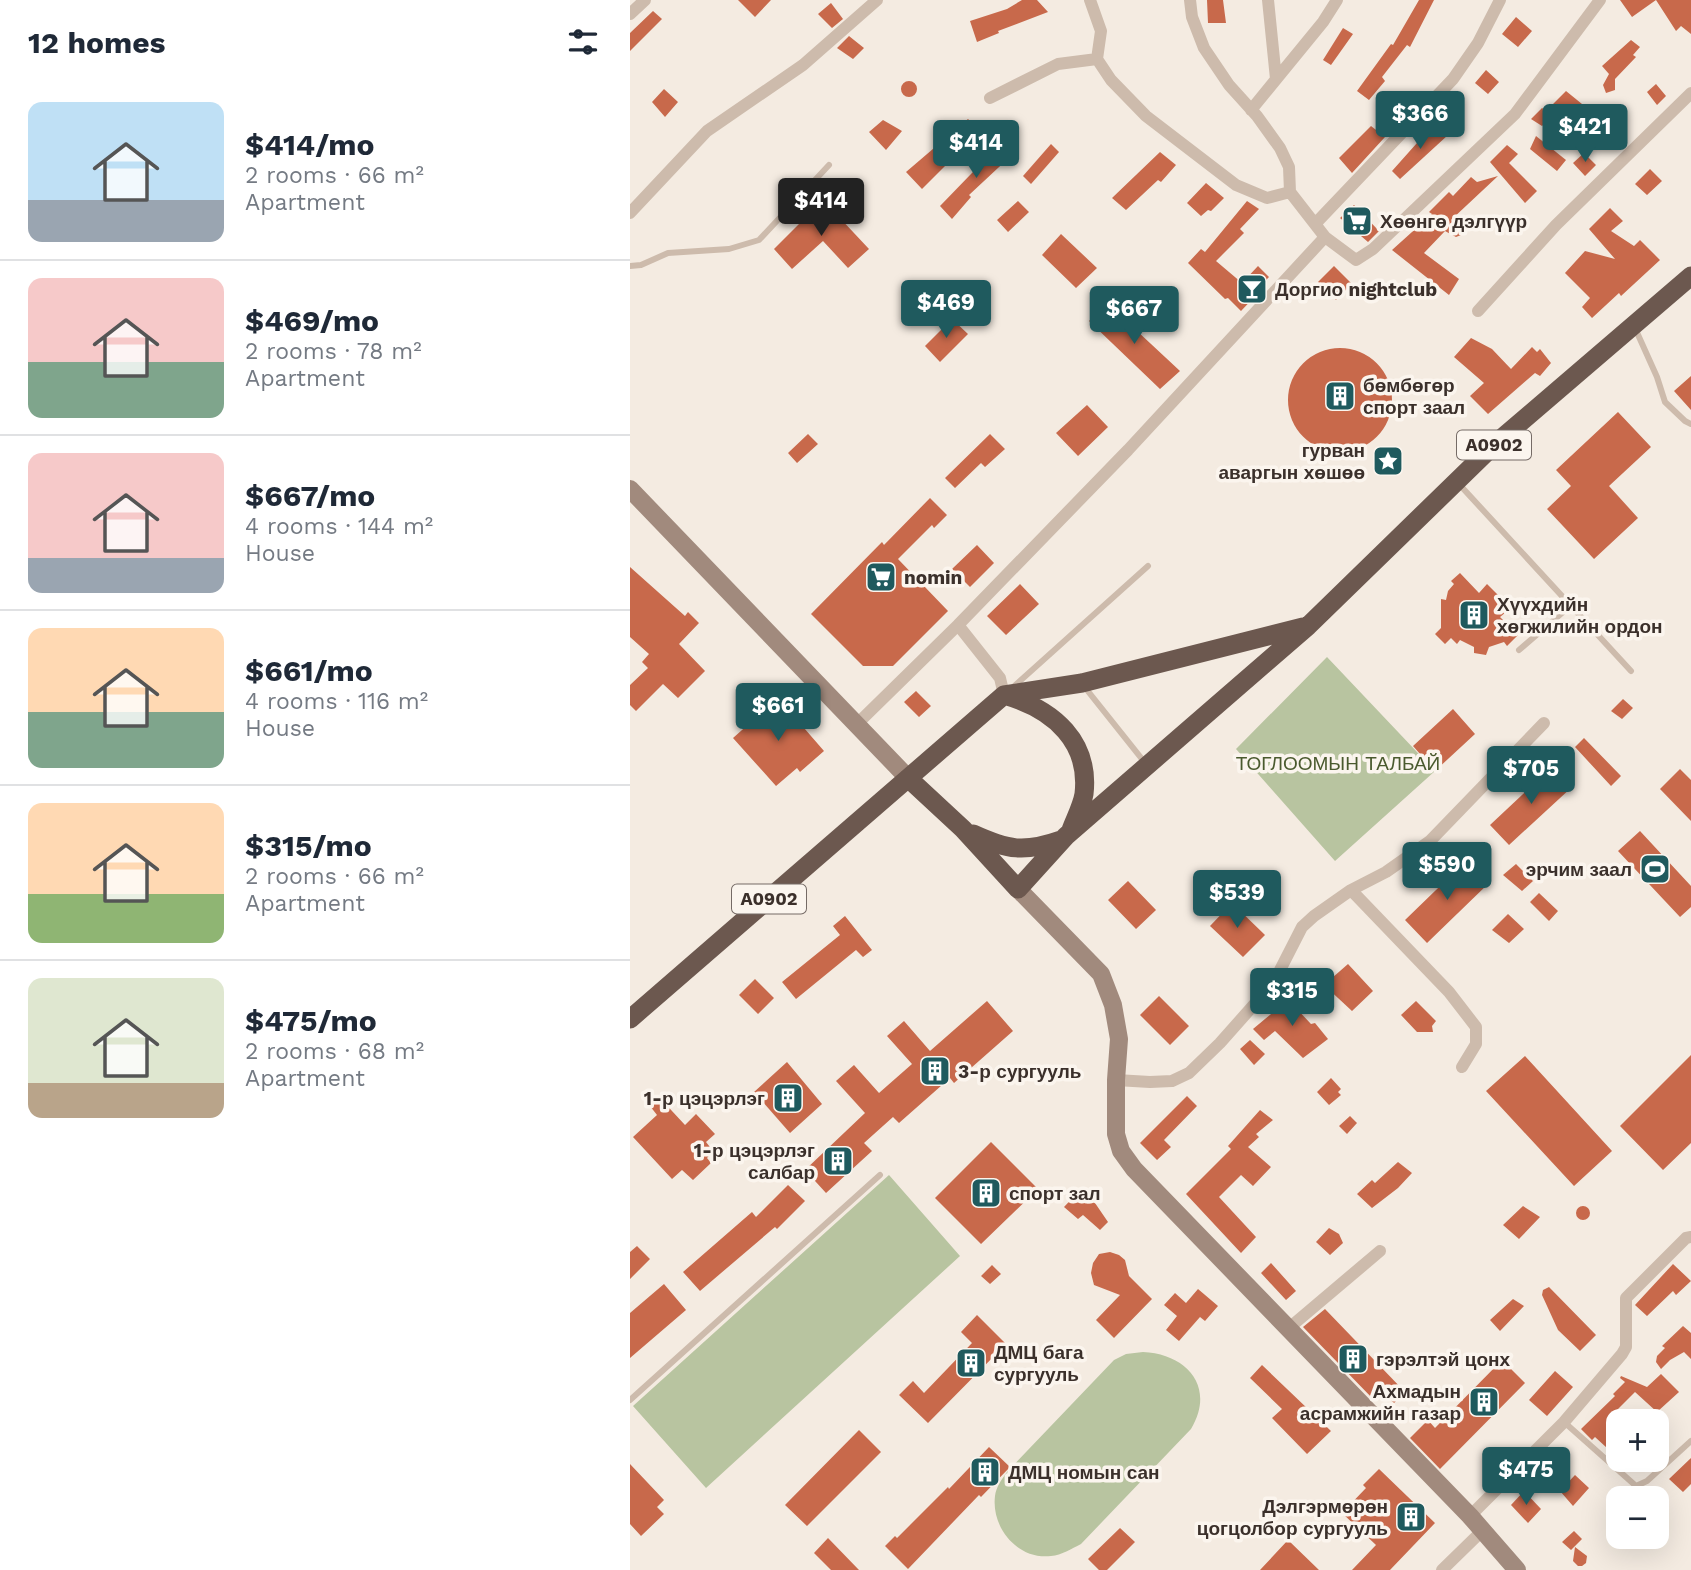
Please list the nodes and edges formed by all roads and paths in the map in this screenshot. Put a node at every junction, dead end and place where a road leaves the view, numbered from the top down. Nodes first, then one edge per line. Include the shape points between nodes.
1 (645, 0) edge
2 (877, 0) edge
3 (1090, 0) edge
4 (1191, 0) edge
5 (1268, 0) edge
6 (1337, 0) edge
7 (1500, 0) edge
8 (1600, 0) edge
9 (630, 14) edge
10 (1097, 60) junction
11 (1276, 79) junction
12 (1691, 93) edge
13 (990, 98) dead end
14 (1251, 110) junction
15 (829, 165) dead end
16 (1290, 192) junction
17 (630, 213) edge
18 (1315, 224) junction
19 (1325, 237) junction
20 (630, 266) edge
21 (1691, 276) edge
22 (1478, 311) dead end
23 (1633, 325) junction
24 (1691, 424) edge
25 (1457, 481) junction
26 (630, 489) edge
27 (1148, 566) dead end
28 (1570, 606) junction
29 (958, 625) junction
30 (1308, 626) junction
31 (1519, 650) dead end
32 (1631, 671) dead end
33 (1082, 683) junction
34 (1004, 695) junction
35 (1544, 723) dead end
36 (856, 724) junction
37 (1148, 765) junction
38 (908, 778) junction
39 (963, 829) junction
40 (1066, 835) junction
41 (1018, 889) junction
42 (1351, 890) junction
43 (630, 1020) edge
44 (1462, 1067) dead end
45 (1116, 1080) junction
46 (880, 1175) dead end
47 (1691, 1237) edge
48 (1380, 1251) dead end
49 (1289, 1328) junction
50 (630, 1400) edge
51 (1563, 1422) junction
52 (1691, 1441) edge
53 (1470, 1516) junction
54 (1483, 1530) junction
55 (1442, 1570) edge
56 (1517, 1570) edge

1 - 9 street
2 - 17 street via 803,65 707,131
3 - 10 street via 1101,31
4 - 14 street via 1204,48
5 - 11 street
6 - 11 street
7 - 18 street via 1453,79
8 - 19 street via 1515,114 1373,249 1356,260
10 - 13 street via 1058,64
10 - 16 street via 1146,116 1236,185 1267,198
11 - 14 street
12 - 22 street via 1556,225
14 - 16 street via 1289,167
15 - 20 lane via 760,240 729,249 668,253
16 - 18 street
18 - 19 street
19 - 29 street
21 - 23 highway, A0902
23 - 24 lane via 1665,402
23 - 25 highway, A0902
25 - 28 lane
25 - 30 highway, A0902
26 - 36 main road
27 - 34 lane
28 - 31 lane
28 - 32 lane
29 - 34 street via 1000,678
29 - 36 street
30 - 33 highway
30 - 37 highway, A0902
33 - 34 highway
33 - 37 lane
34 - 38 highway, A0902
34 - 40 highway via 1045,712 1079,748 1085,768 1084,797
35 - 42 street via 1430,841
36 - 38 main road
37 - 40 highway, A0902
38 - 39 highway
38 - 43 highway, A0902
39 - 40 highway via 1015,848 1035,849
39 - 41 highway
40 - 41 highway, A0902
41 - 45 main road via 1101,974 1117,1023
42 - 44 street via 1449,992 1476,1027 1476,1044
42 - 45 street via 1302,928 1267,990 1189,1073 1172,1082
45 - 49 main road via 1116,1134 1121,1151
46 - 50 lane
47 - 51 street via 1626,1298 1626,1348
48 - 49 street
49 - 53 main road
51 - 52 lane via 1636,1486
51 - 53 street
53 - 54 main road
54 - 55 street
54 - 56 main road

